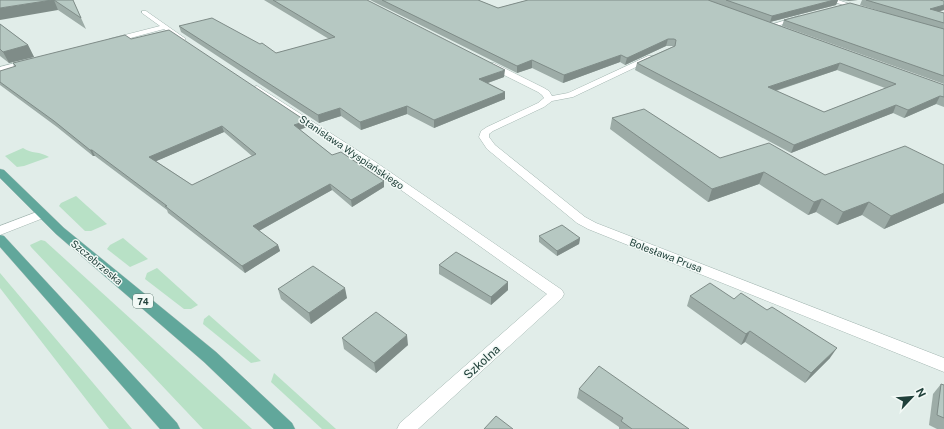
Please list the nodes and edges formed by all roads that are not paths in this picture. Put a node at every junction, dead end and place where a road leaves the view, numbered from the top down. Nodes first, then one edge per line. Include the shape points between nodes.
1 (831, 0) edge
2 (860, 2) dead end
3 (848, 5) junction
4 (834, 9) edge
5 (863, 10) edge
6 (144, 12) dead end
7 (805, 16) edge
8 (165, 27) junction
9 (784, 31) edge
10 (105, 42) edge
11 (191, 45) edge
12 (663, 52) edge
13 (38, 60) edge
14 (486, 62) edge
15 (0, 69) edge
16 (251, 84) edge
17 (549, 99) junction
18 (0, 172) edge
19 (42, 214) junction
20 (0, 231) edge
21 (0, 239) edge
22 (558, 294) joint
23 (944, 365) edge
24 (171, 429) edge
25 (286, 429) edge
26 (406, 429) edge

1 - 3 street
2 - 3 street
3 - 4 street
3 - 5 street
6 - 8 street
7 - 9 street via 766,24
8 - 10 street
8 - 11 street
12 - 17 street, Bolesława Prusa via 570,95
13 - 15 street
14 - 17 street via 541,90
16 - 22 street, Stanisława Wyspiańskiego
17 - 23 street, Bolesława Prusa via 490,129 484,133 484,137 491,147 581,220
18 - 19 main road, Szczebrzeska / 74
19 - 20 street
19 - 25 main road, Szczebrzeska / 74 via 210,357
21 - 24 main road
22 - 26 street, Szkolna

